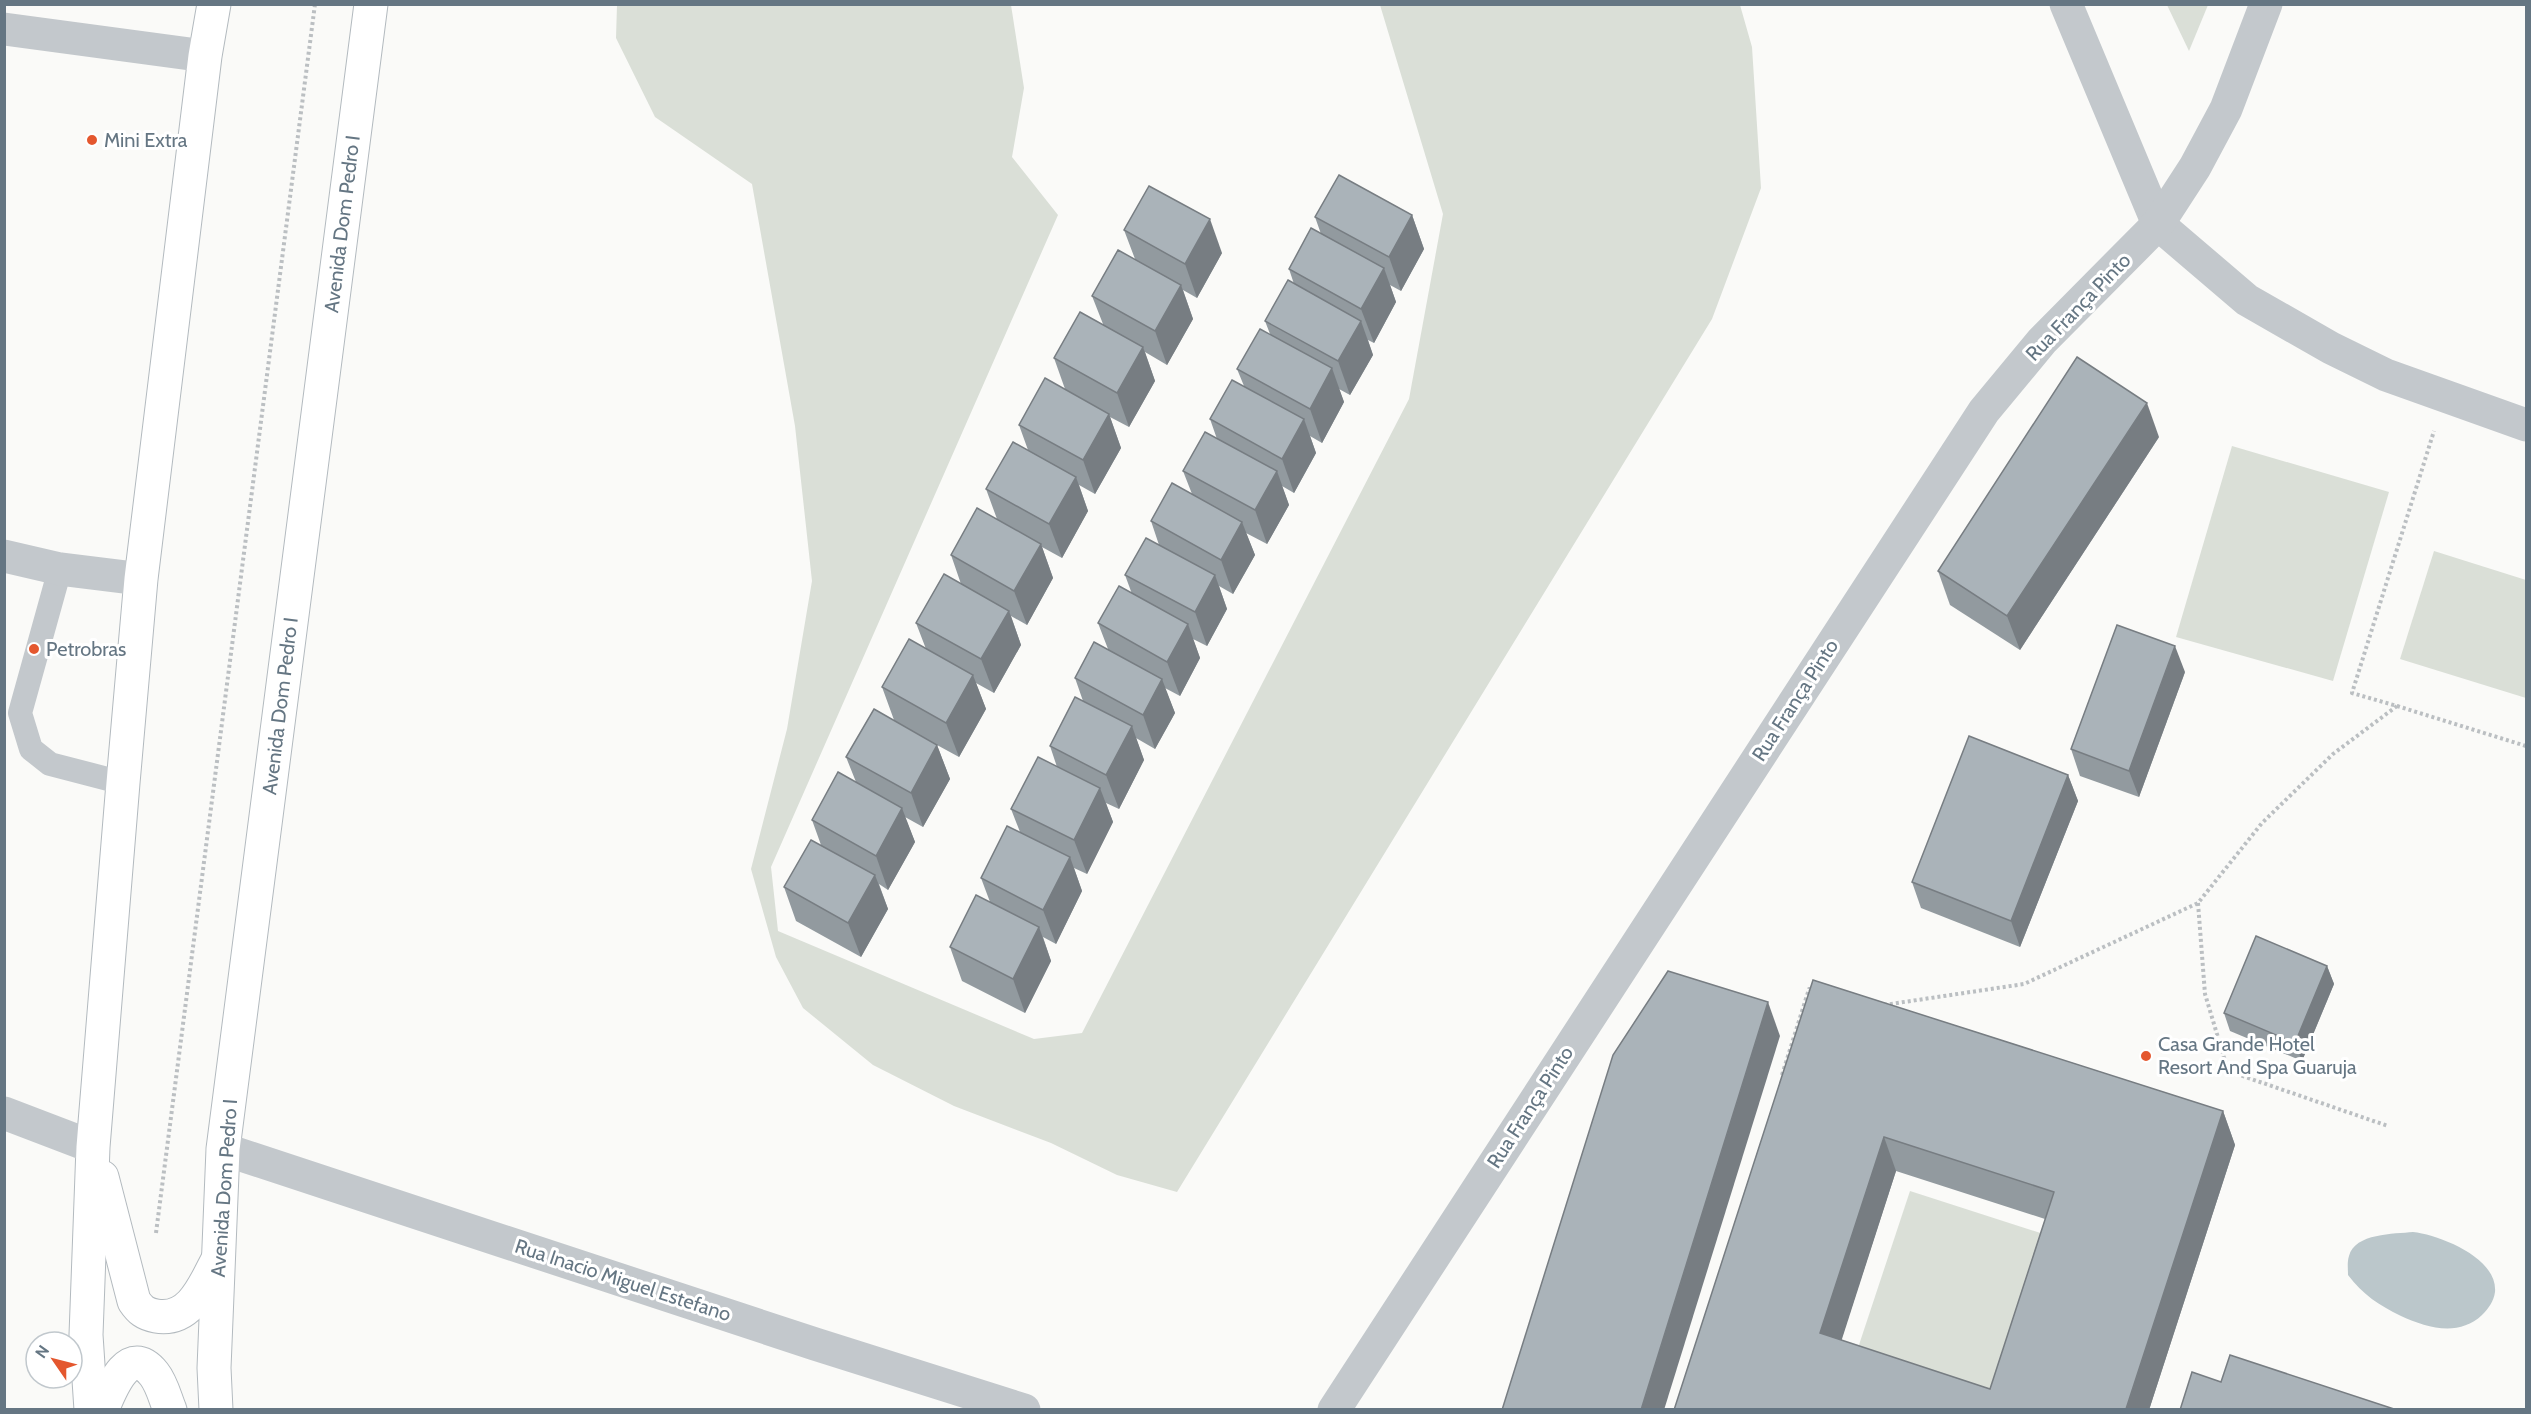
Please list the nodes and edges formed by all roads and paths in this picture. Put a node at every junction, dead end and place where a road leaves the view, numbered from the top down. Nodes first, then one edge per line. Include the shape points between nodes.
1 (214, 4) edge
2 (315, 4) edge
3 (371, 4) edge
4 (2066, 4) edge
5 (2266, 4) edge
6 (4, 29) edge
7 (205, 56) junction
8 (2158, 224) junction
9 (2445, 396) junction
10 (2526, 425) edge
11 (4, 556) edge
12 (60, 569) junction
13 (141, 579) junction
14 (2397, 706) junction
15 (2526, 746) edge
16 (123, 783) junction
17 (2198, 903) junction
18 (1820, 992) edge
19 (1878, 1006) edge
20 (1781, 1080) edge
21 (4, 1113) edge
22 (2388, 1126) dead end
23 (93, 1147) junction
24 (223, 1149) junction
25 (155, 1243) dead end
26 (218, 1257) junction
27 (91, 1410) edge
28 (102, 1410) edge
29 (170, 1410) edge
30 (216, 1410) edge
31 (1024, 1410) edge
32 (1334, 1410) edge

1 - 7 main road
2 - 25 path
3 - 24 main road, Avenida Dom Pedro I
4 - 8 street
5 - 8 street, Rua França Pinto via 2226,109
6 - 7 street
7 - 13 main road
8 - 9 street via 2247,300 2386,375
8 - 32 street, Rua França Pinto via 2042,341 1984,411
9 - 10 street
9 - 14 path via 2352,693
11 - 12 street
12 - 13 street
12 - 16 lane via 20,713 32,749 50,764
13 - 16 main road
14 - 15 path
14 - 17 path via 2334,754 2262,823
16 - 23 main road
17 - 19 path via 2024,984
17 - 22 path via 2205,994 2228,1071
18 - 20 path via 1809,989
21 - 23 street
23 - 26 main road via 138,1309 160,1317 176,1315 187,1308
23 - 27 main road via 86,1335
24 - 26 main road, Avenida Dom Pedro I
24 - 31 street, Rua Inacio Miguel Estefano
26 - 30 main road, Avenida Dom Pedro I
28 - 29 main road via 119,1373 125,1366 140,1364 153,1372

